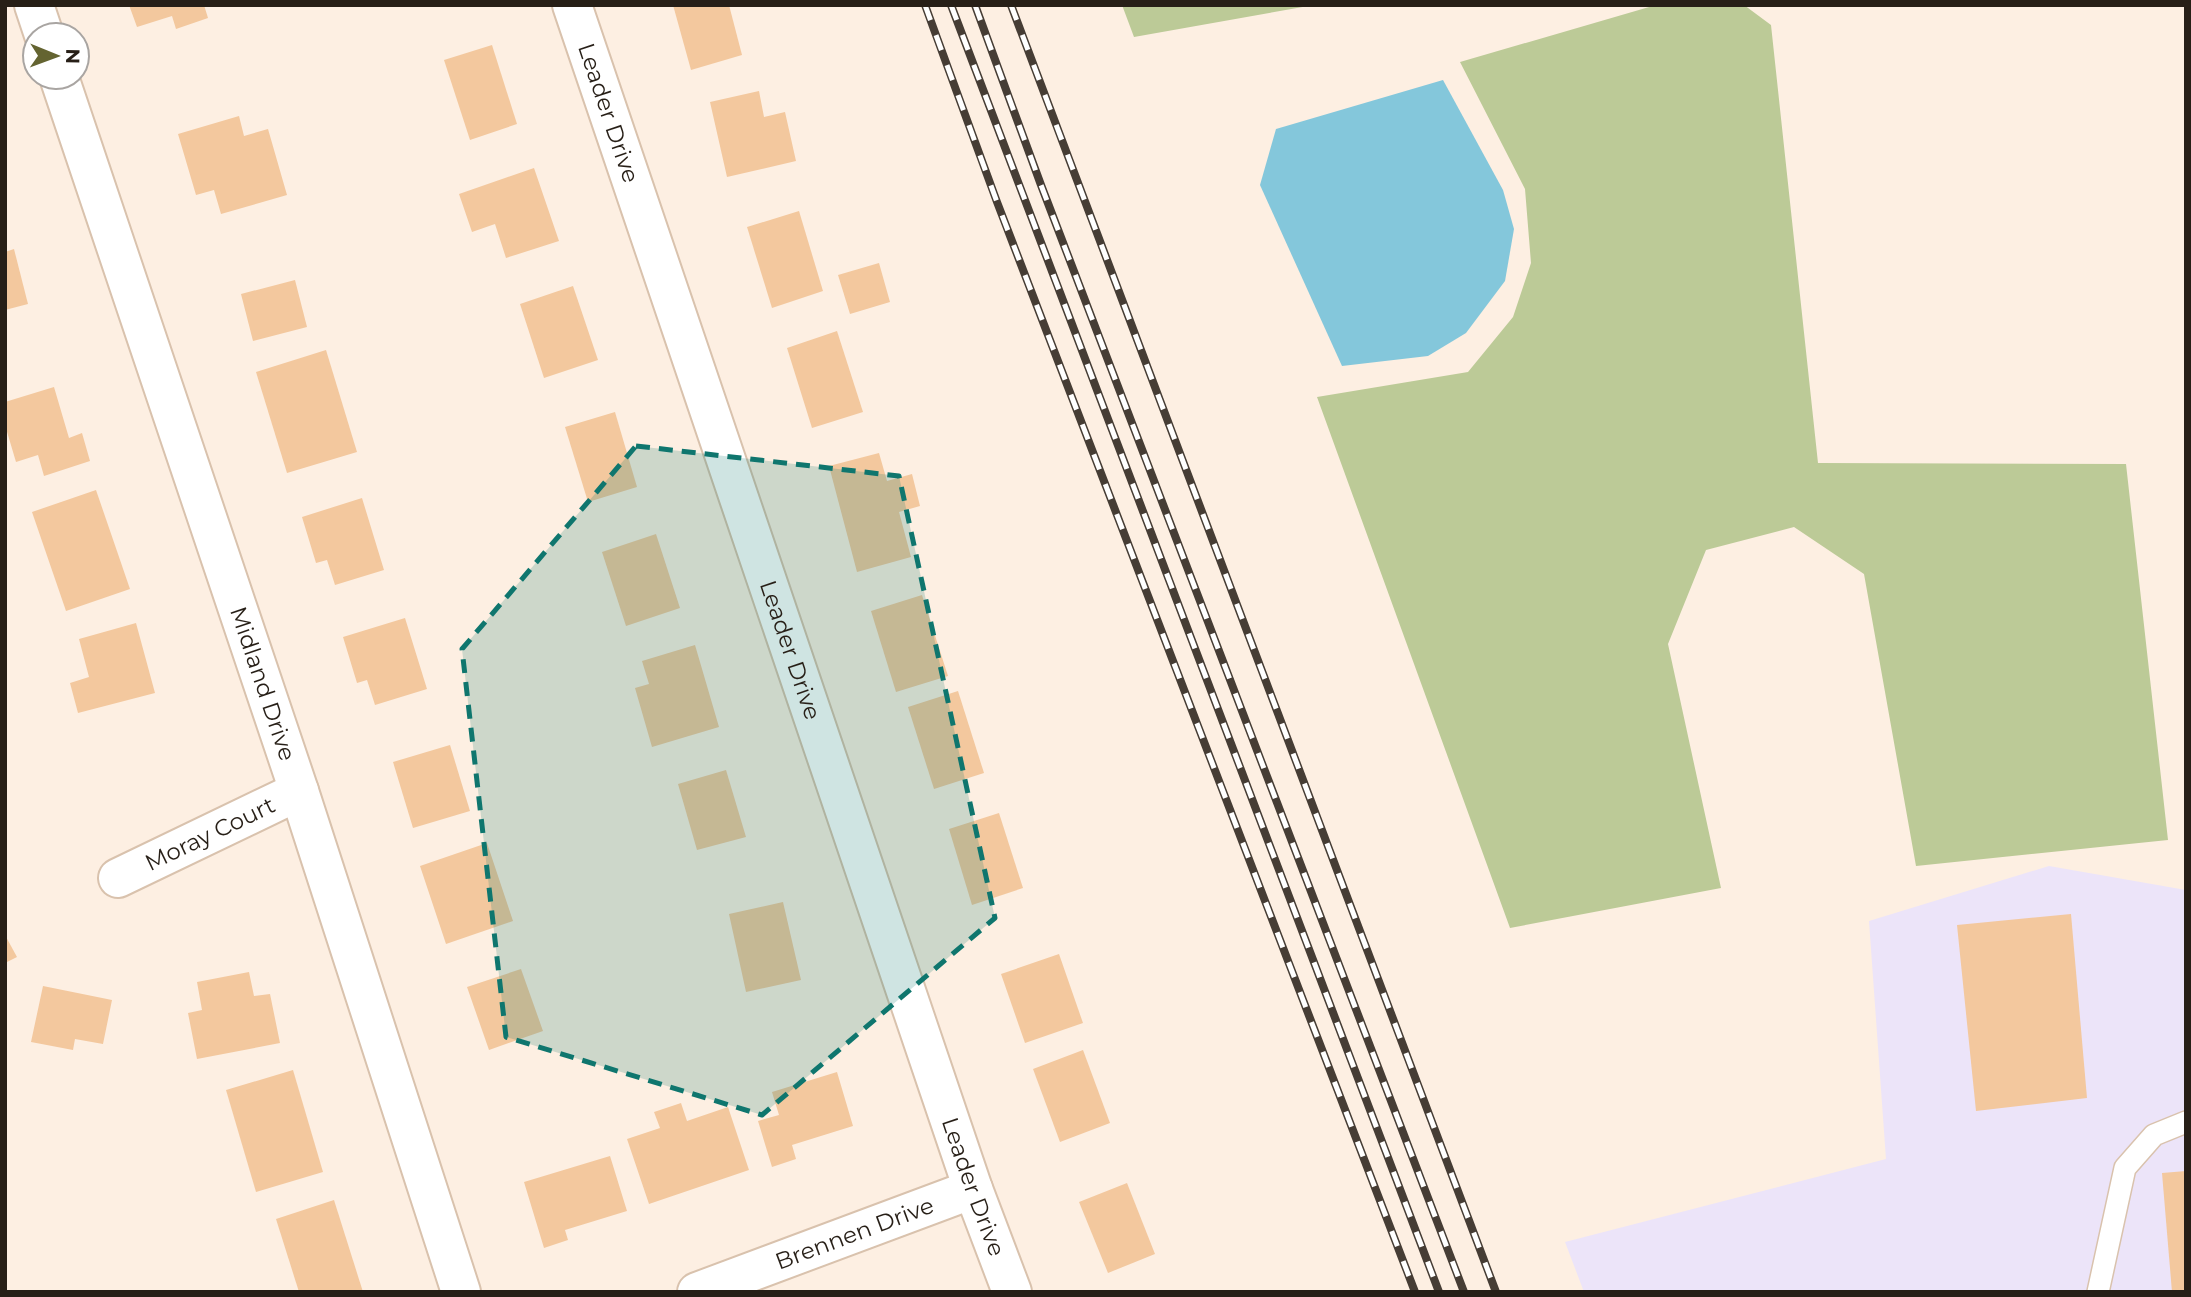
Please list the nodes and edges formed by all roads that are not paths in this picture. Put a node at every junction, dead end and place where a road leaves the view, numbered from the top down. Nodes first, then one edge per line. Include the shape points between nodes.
1 (572, 5) edge
2 (63, 91) edge
3 (299, 790) junction
4 (118, 878) dead end
5 (2186, 1122) edge
6 (973, 1189) junction
7 (461, 1292) edge
8 (697, 1292) edge
9 (1012, 1292) edge
10 (2098, 1292) edge

1 - 6 street, Leader Drive
2 - 3 street, Midland Drive
3 - 4 street, Moray Court
3 - 7 street, Midland Drive
5 - 10 lane via 2154,1135 2125,1167
6 - 8 street, Brennen Drive
6 - 9 street, Leader Drive

